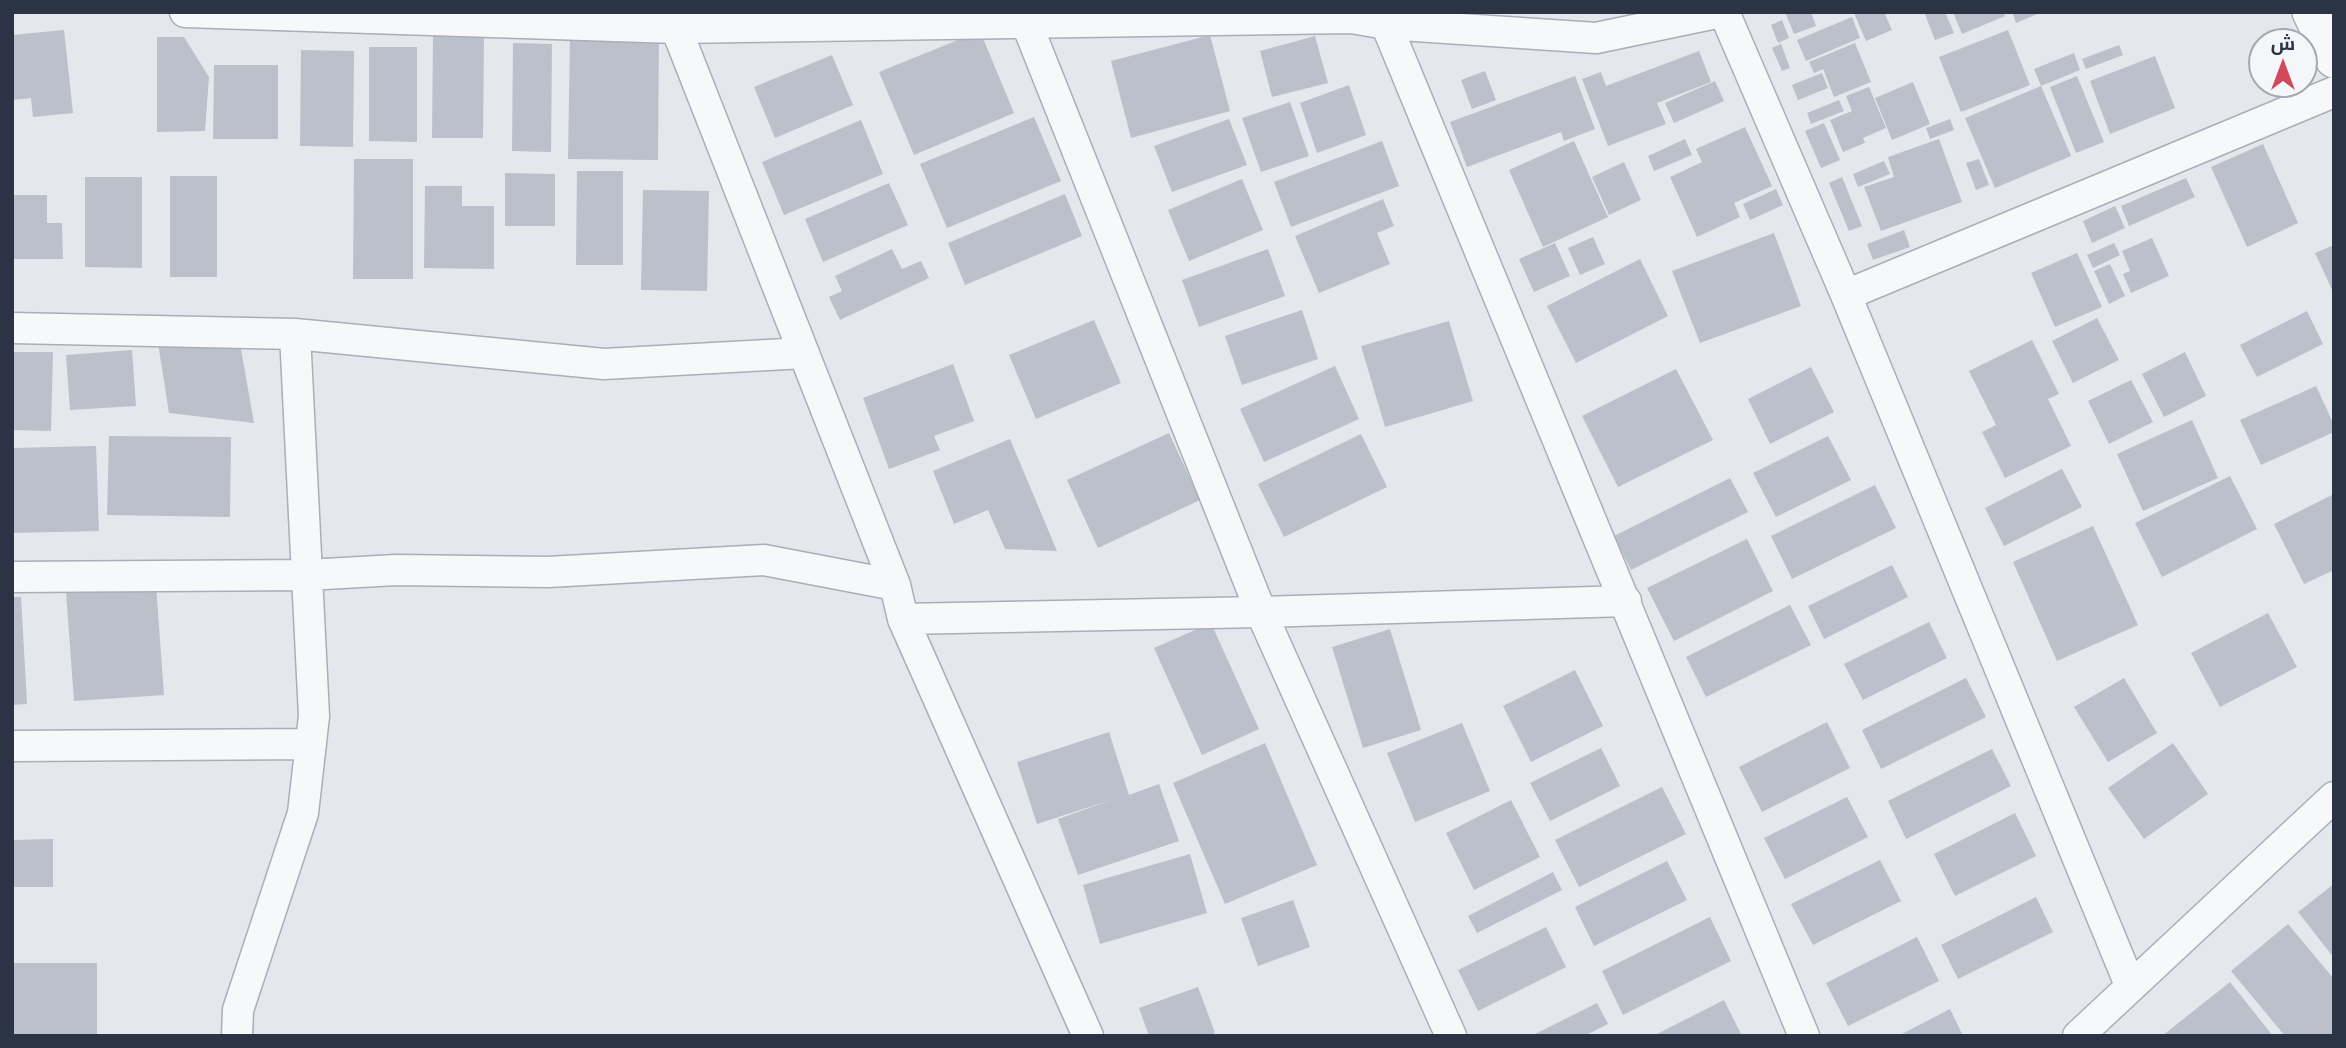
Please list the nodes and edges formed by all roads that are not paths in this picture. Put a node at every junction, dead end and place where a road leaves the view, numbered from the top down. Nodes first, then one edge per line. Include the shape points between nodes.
1 (185, 12) edge
2 (1722, 12) edge
3 (2311, 12) edge
4 (244, 13) edge
5 (1350, 15) edge
6 (1026, 22) junction
7 (1387, 24) junction
8 (676, 28) junction
9 (2334, 59) edge
10 (2334, 92) edge
11 (1846, 295) junction
12 (12, 328) edge
13 (295, 334) junction
14 (804, 353) junction
15 (307, 575) junction
16 (12, 577) edge
17 (895, 585) junction
18 (1626, 601) junction
19 (1261, 612) junction
20 (903, 619) junction
21 (311, 744) junction
22 (12, 746) edge
23 (2334, 797) edge
24 (2130, 985) junction
25 (237, 1036) edge
26 (1088, 1036) edge
27 (1451, 1036) edge
28 (1804, 1036) edge
29 (2078, 1036) edge

1 - 4 street
2 - 7 street via 1596,38
2 - 11 street
3 - 9 street
4 - 8 street
5 - 6 street
5 - 7 street
6 - 8 street
6 - 19 street
7 - 18 street
8 - 14 street
10 - 11 street
11 - 24 street
12 - 13 street
13 - 14 street via 604,364
13 - 15 street
14 - 17 street
15 - 16 street
15 - 17 street via 396,570 548,572 764,560
15 - 21 street via 314,716
17 - 20 street
18 - 19 street
18 - 28 street
19 - 20 street
19 - 27 street
20 - 26 street
21 - 22 street
21 - 25 street via 303,813 238,1010
23 - 24 street
24 - 29 street

